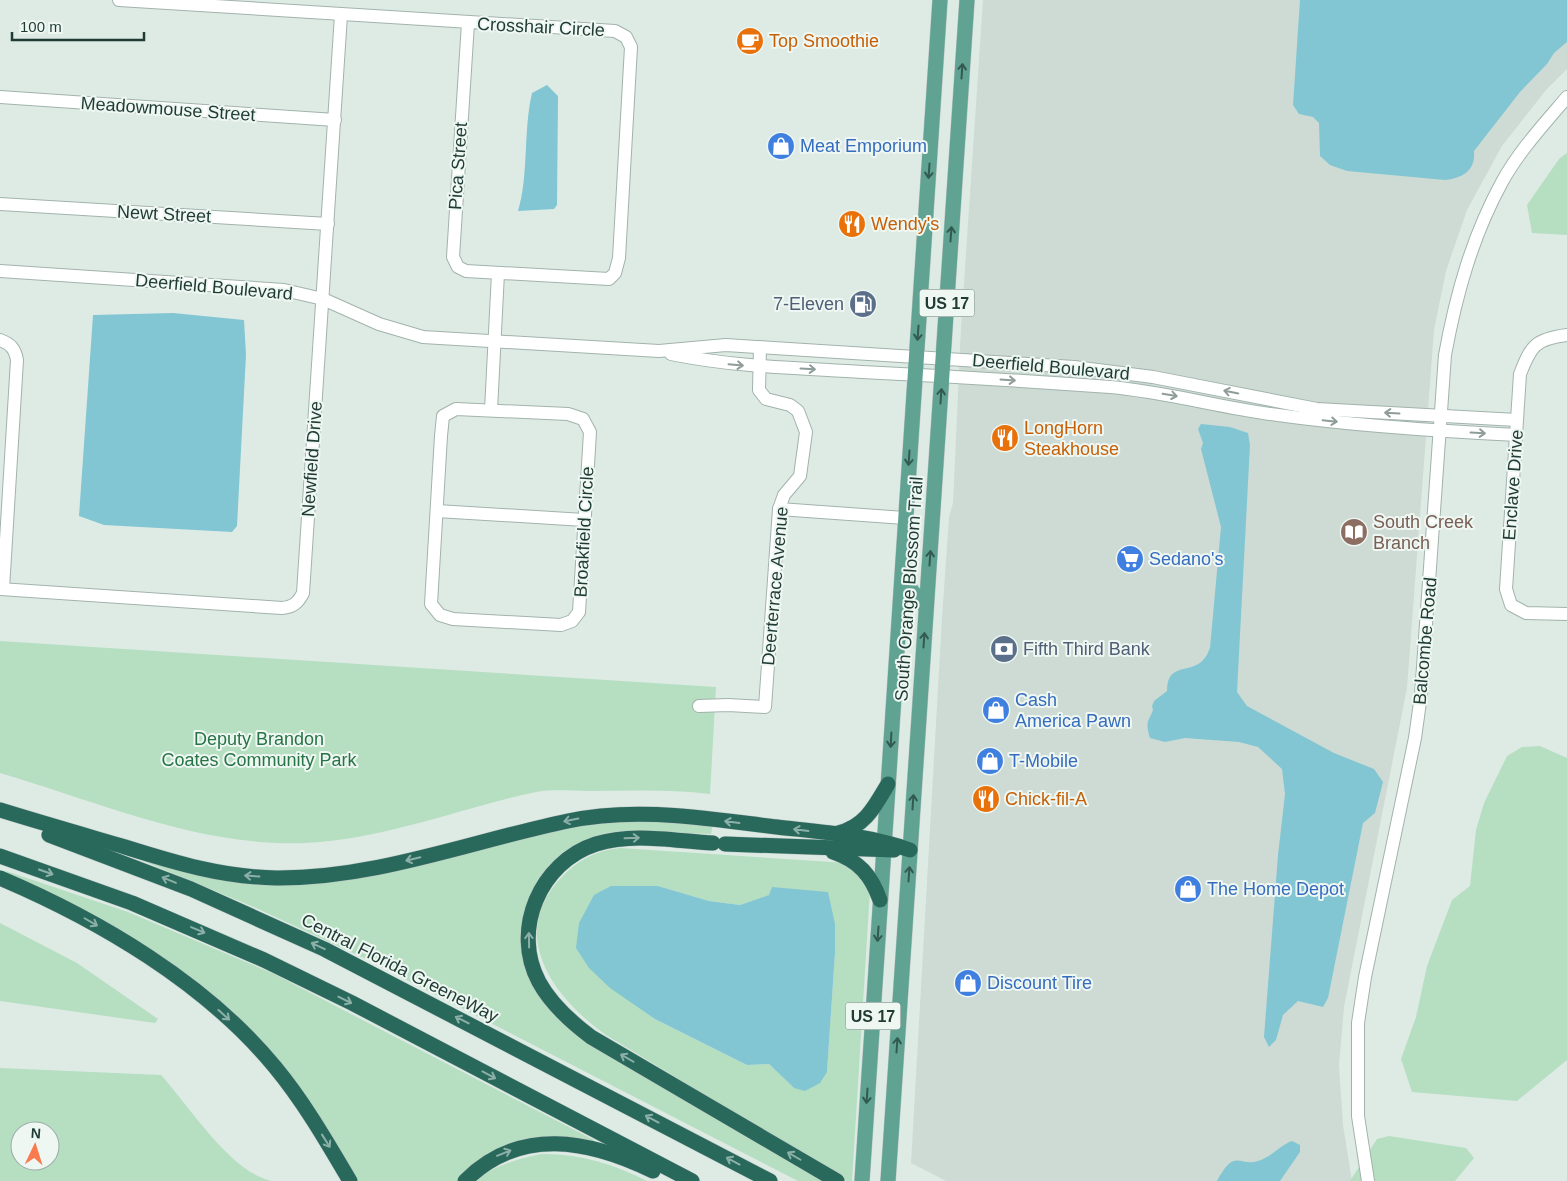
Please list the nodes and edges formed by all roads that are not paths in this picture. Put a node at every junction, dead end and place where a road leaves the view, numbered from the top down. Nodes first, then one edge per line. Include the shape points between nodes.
1 (119, 0) edge
2 (940, 0) edge
3 (956, 0) edge
4 (966, 6) edge
5 (341, 15) junction
6 (468, 23) junction
7 (1567, 97) edge
8 (0, 98) edge
9 (335, 120) junction
10 (0, 204) edge
11 (328, 224) junction
12 (0, 271) edge
13 (498, 274) junction
14 (322, 299) junction
15 (1567, 335) edge
16 (0, 340) edge
17 (495, 342) junction
18 (760, 347) junction
19 (659, 351) junction
20 (916, 357) junction
21 (943, 358) junction
22 (759, 366) junction
23 (1114, 370) junction
24 (915, 374) junction
25 (942, 375) junction
26 (1112, 387) junction
27 (491, 410) junction
28 (1441, 416) junction
29 (1517, 420) junction
30 (1440, 431) junction
31 (1517, 435) junction
32 (779, 508) junction
33 (437, 511) junction
34 (906, 518) junction
35 (584, 520) junction
36 (902, 567) junction
37 (1, 589) edge
38 (926, 606) junction
39 (1567, 614) edge
40 (699, 706) dead end
41 (888, 784) junction
42 (0, 810) edge
43 (0, 818) edge
44 (835, 834) junction
45 (884, 846) junction
46 (822, 848) junction
47 (910, 850) junction
48 (0, 856) edge
49 (0, 878) edge
50 (880, 900) junction
51 (350, 1181) edge
52 (465, 1181) edge
53 (674, 1181) edge
54 (692, 1181) edge
55 (770, 1181) edge
56 (837, 1181) edge
57 (862, 1181) edge
58 (888, 1181) edge
59 (1368, 1181) edge

1 - 5 street, Crosshair Circle
2 -> 20 main road, South Orange Blossom Trail / US 17
3 - 4 main road
21 -> 4 main road, South Orange Blossom Trail / US 17
5 - 6 street, Crosshair Circle
5 - 9 street, Newfield Drive
6 - 13 street, Pica Street via 453,256 458,266 466,271
6 - 13 street, Crosshair Circle via 614,31 626,37 631,47 619,258 615,273 609,279 599,280
7 - 28 street, Balcombe Road via 1538,130 1503,180 1476,234 1454,306 1445,355
8 - 9 street, Meadowmouse Street
9 - 11 street, Newfield Drive
10 - 11 street, Newt Street
11 - 14 street, Newfield Drive
12 - 14 street, Deerfield Boulevard via 284,290
13 - 17 street
14 - 17 street, Deerfield Boulevard via 379,324 423,337
14 - 37 street, Newfield Drive via 303,593 298,602 282,608
15 - 29 street, Enclave Drive via 1545,338 1529,350 1520,374
16 - 37 street via 15,351 17,360
17 - 19 street, Deerfield Boulevard
17 - 27 street
18 - 19 street, Deerfield Boulevard via 726,345
18 - 20 street, Deerfield Boulevard
18 - 22 street, Deerterrace Avenue
19 -> 22 street, Deerfield Boulevard via 713,363
20 - 21 street, Deerfield Boulevard
20 - 24 main road, South Orange Blossom Trail / US 17
21 - 23 street, Deerfield Boulevard
21 - 25 main road, South Orange Blossom Trail / US 17
22 -> 24 street, Deerfield Boulevard
22 - 32 street, Deerterrace Avenue via 759,390 766,399 798,411 806,432 800,476 784,495
23 - 26 street
28 -> 23 street, Deerfield Boulevard via 1318,409
24 - 25 street, Deerfield Boulevard
24 -> 34 main road, South Orange Blossom Trail / US 17
25 -> 26 street, Deerfield Boulevard
38 -> 25 main road, South Orange Blossom Trail / US 17
26 -> 30 street, Deerfield Boulevard via 1276,415
27 - 33 street, Broakfield Circle via 456,409 443,416
27 - 35 street, Broakfield Circle via 568,414 583,418 590,432
28 - 29 street, Deerfield Boulevard
28 - 30 street, Balcombe Road
29 - 31 street, Enclave Drive
30 -> 31 street, Deerfield Boulevard
30 - 59 street, Balcombe Road via 1421,695 1358,1023 1358,1116
31 - 39 street, Enclave Drive via 1506,589 1511,605 1526,612
32 - 34 street
32 - 40 street, Deerterrace Avenue via 765,708
33 - 35 street
33 - 35 street, Broakfield Circle via 431,604 440,615 453,619 561,625 572,621 579,612
34 - 36 main road, South Orange Blossom Trail / US 17
36 - 38 main road via 911,590
36 -> 41 main road, South Orange Blossom Trail / US 17
47 -> 38 main road, South Orange Blossom Trail / US 17
41 - 44 highway via 866,818 849,831
41 - 45 main road, South Orange Blossom Trail / US 17
44 -> 42 highway via 692,817 614,815 570,820 362,870 276,878 209,871 170,862
55 -> 43 highway, Central Florida GreeneWay via 280,928 145,870
44 - 45 highway
45 - 46 highway
45 - 47 highway
45 - 50 main road, South Orange Blossom Trail / US 17
46 - 50 highway via 846,857 864,870
56 -> 46 highway via 590,1037 553,1002 538,981 530,960 529,923 535,902 550,874 565,860 595,844 640,838
58 -> 47 main road, South Orange Blossom Trail / US 17
48 -> 54 highway via 132,903 264,960
49 -> 51 highway via 129,943 208,1001 275,1066 304,1105
50 -> 57 main road, South Orange Blossom Trail / US 17
52 -> 53 highway via 498,1155 534,1144 603,1152 639,1164

